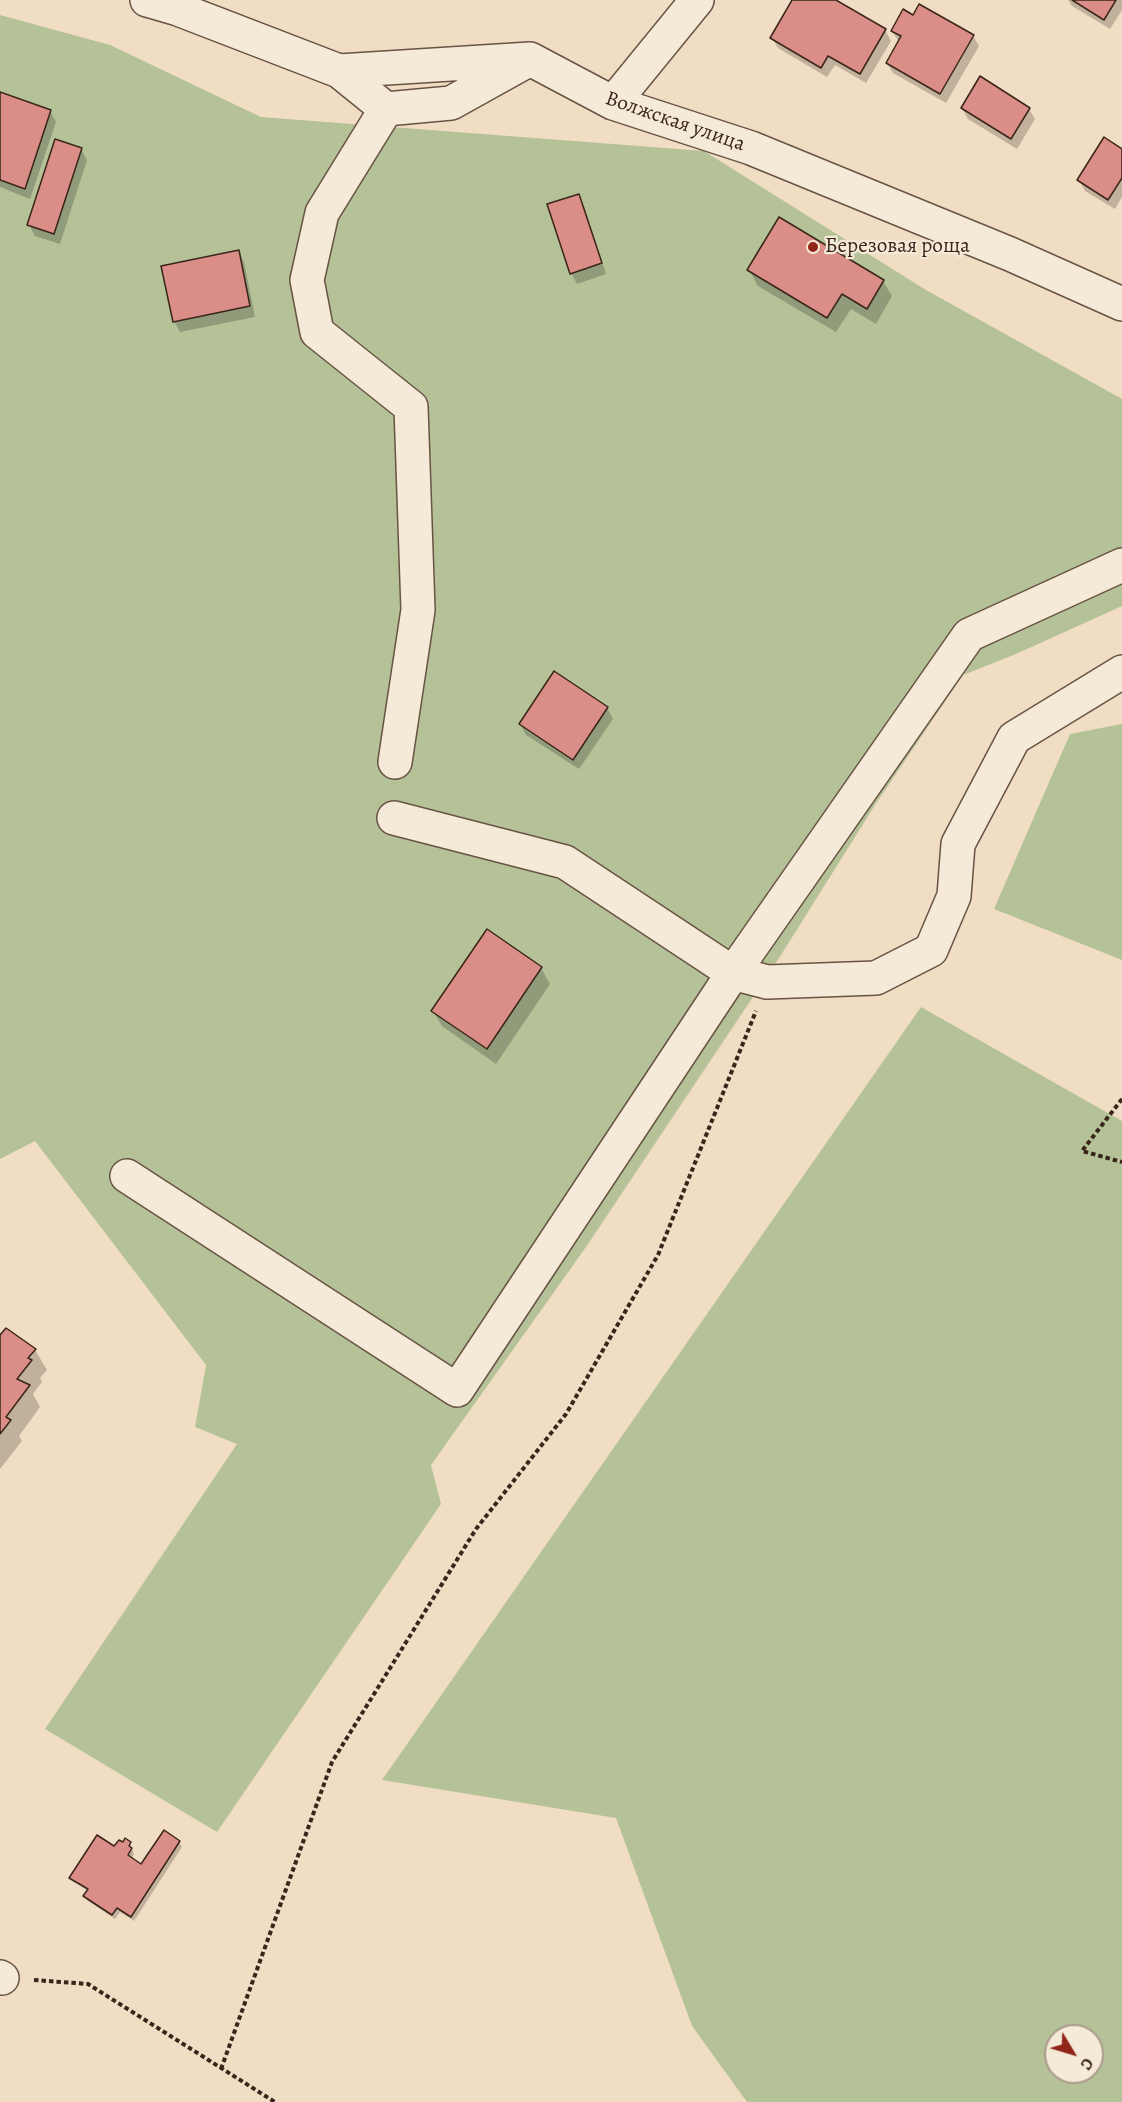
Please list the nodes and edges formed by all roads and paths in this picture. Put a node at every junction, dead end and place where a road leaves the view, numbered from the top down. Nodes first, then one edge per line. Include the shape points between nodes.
1 (147, 0) edge
2 (697, 0) edge
3 (530, 59) junction
4 (339, 71) junction
5 (613, 103) junction
6 (386, 109) junction
7 (1122, 304) edge
8 (1122, 565) edge
9 (1122, 672) edge
10 (395, 762) dead end
11 (394, 818) dead end
12 (733, 973) junction
13 (767, 982) junction
14 (1122, 1099) edge
15 (1122, 1162) edge
16 (127, 1176) dead end
17 (1, 1977) edge
18 (221, 2069) junction
19 (275, 2102) edge

1 - 4 street
2 - 5 street
3 - 4 street
3 - 5 street, Волжская улица
3 - 6 street via 451,103
4 - 6 street
5 - 7 street, Волжская улица via 751,148
6 - 10 street via 321,213 307,280 317,332 411,407 418,610
8 - 12 street via 969,635
9 - 13 street via 1014,738 958,844 954,896 931,950 876,978
11 - 12 street via 565,862
12 - 13 street
12 - 16 street via 458,1390
13 - 18 path via 658,1255 566,1414 476,1529 332,1762
14 - 15 path via 1082,1151
17 - 18 path via 88,1984
18 - 19 path

